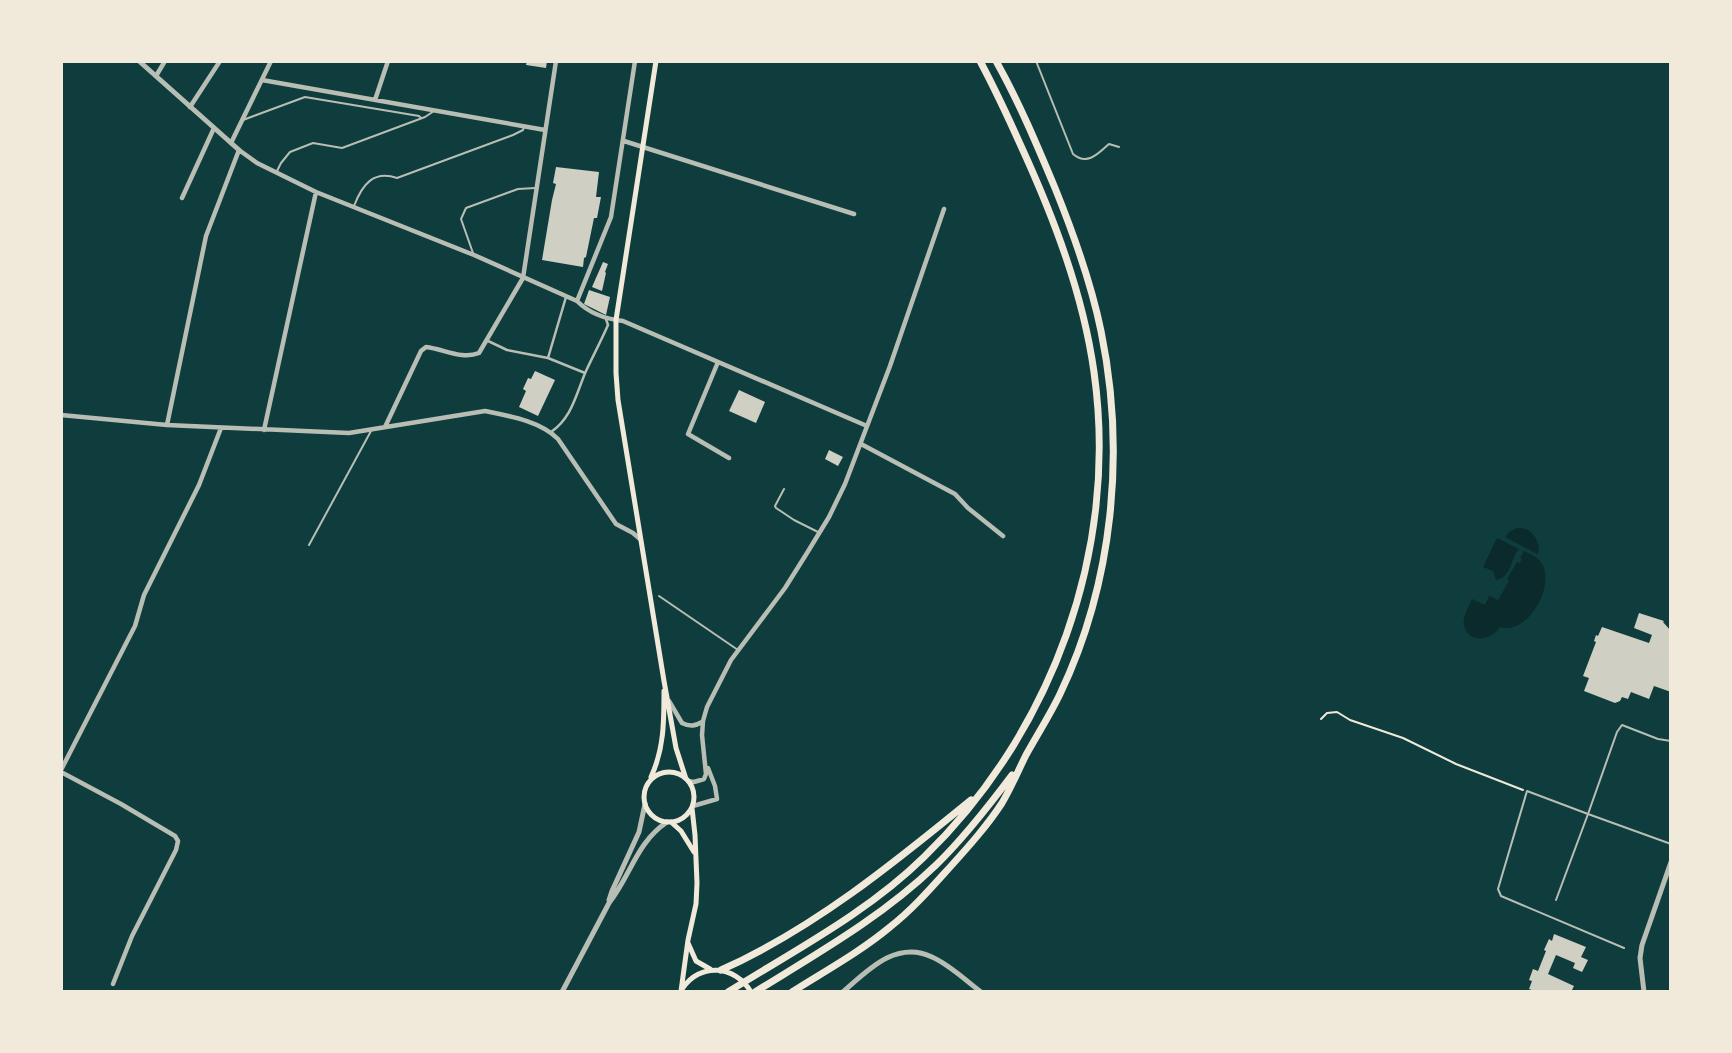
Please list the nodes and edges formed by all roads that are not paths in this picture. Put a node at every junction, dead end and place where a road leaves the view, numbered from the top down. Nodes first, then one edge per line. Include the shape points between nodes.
1 (139, 61) edge
2 (165, 61) edge
3 (220, 61) edge
4 (271, 61) edge
5 (388, 61) edge
6 (556, 61) edge
7 (635, 61) edge
8 (656, 61) edge
9 (979, 61) edge
10 (996, 61) edge
11 (1035, 61) edge
12 (156, 76) junction
13 (262, 80) junction
14 (375, 100) junction
15 (190, 107) junction
16 (435, 110) junction
17 (421, 118) junction
18 (242, 120) junction
19 (524, 126) junction
20 (214, 128) junction
21 (545, 130) junction
22 (624, 141) junction
23 (231, 143) junction
24 (643, 146) junction
25 (1119, 147) dead end
26 (239, 150) junction
27 (277, 172) junction
28 (536, 188) junction
29 (316, 192) junction
30 (182, 198) dead end
31 (353, 207) junction
32 (944, 209) dead end
33 (854, 214) dead end
34 (474, 255) junction
35 (523, 278) junction
36 (566, 297) junction
37 (577, 301) junction
38 (606, 319) junction
39 (616, 320) junction
40 (486, 340) junction
41 (548, 358) junction
42 (718, 362) junction
43 (585, 373) junction
44 (61, 415) edge
45 (167, 425) junction
46 (867, 426) junction
47 (221, 428) junction
48 (385, 428) junction
49 (264, 430) junction
50 (371, 430) junction
51 (551, 432) junction
52 (861, 444) junction
53 (729, 458) dead end
54 (784, 489) dead end
55 (820, 533) junction
56 (1003, 536) dead end
57 (641, 540) junction
58 (309, 545) dead end
59 (659, 596) dead end
60 (738, 650) junction
61 (664, 681) junction
62 (668, 701) junction
63 (703, 722) junction
64 (1671, 741) edge
65 (1027, 755) junction
66 (705, 760) junction
67 (61, 771) edge
68 (687, 780) junction
69 (649, 783) junction
70 (985, 789) junction
71 (645, 804) junction
72 (692, 807) junction
73 (1588, 814) junction
74 (669, 822) junction
75 (1671, 844) edge
76 (695, 855) junction
77 (1671, 862) edge
78 (621, 886) junction
79 (612, 891) junction
80 (1556, 900) dead end
81 (609, 903) junction
82 (688, 940) junction
83 (1624, 948) dead end
84 (717, 970) junction
85 (113, 984) dead end
86 (681, 991) edge
87 (562, 992) edge
88 (728, 992) edge
89 (753, 992) edge
90 (792, 992) edge
91 (843, 992) edge
92 (981, 992) edge
93 (1644, 992) edge

1 - 12 street
2 - 12 street
3 - 15 street
4 - 13 street
5 - 14 street
6 - 21 street
7 - 22 street
8 - 24 main road
9 - 70 highway via 1044,198 1077,296 1094,376 1099,456 1090,547 1064,643 1028,722
10 - 65 highway via 1041,154 1077,245 1101,329 1112,418 1110,507 1092,605 1060,694
11 - 25 lane via 1076,158 1091,159 1109,144
12 - 15 street
13 - 14 street
13 - 18 street
14 - 16 street
15 - 20 street
16 - 17 lane
16 - 19 street
17 - 18 lane via 304,97
17 - 27 lane via 342,148 313,144 290,152
18 - 23 street
19 - 21 street
19 - 31 lane via 513,135 397,178 382,175 369,181
20 - 23 street
20 - 30 street
21 - 28 street
22 - 24 street
22 - 37 street via 611,217
23 - 26 street
24 - 33 street
24 - 39 main road
26 - 27 street
26 - 45 street via 205,236
27 - 29 street
28 - 34 lane via 518,189 466,208 461,219
28 - 35 street
29 - 31 street
29 - 49 street
31 - 34 street
32 - 46 street
34 - 35 street
35 - 36 street
35 - 40 street
36 - 37 street
36 - 41 street
37 - 38 street
38 - 39 street
38 - 43 street via 608,326
39 - 42 street
39 - 57 main road via 618,400
40 - 41 street via 507,350
40 - 48 street via 472,356 426,347 421,351
41 - 43 street
42 - 46 street
42 - 53 street via 688,434
43 - 51 street via 575,402
44 - 45 street
45 - 47 street
46 - 52 street
47 - 49 street
47 - 67 street via 199,485 144,595 135,626
48 - 50 street
48 - 51 street via 485,411
49 - 50 street
50 - 58 lane
51 - 57 street via 616,524
52 - 55 street
52 - 56 street via 955,494
54 - 55 lane via 775,506
55 - 60 street
57 - 61 main road
59 - 60 lane
60 - 63 street
61 - 62 main road
61 - 69 main road via 663,745
62 - 63 street via 682,723 696,726
62 - 68 main road
63 - 66 street
64 - 73 lane via 1622,726
65 - 89 highway via 985,812 936,866 850,933
65 - 90 highway via 1002,803 971,845 917,903 890,928
66 - 68 street via 704,779
66 - 72 street via 717,799
67 - 85 street via 178,841
68 - 69 main road via 671,772
68 - 72 main road via 694,792
69 - 71 main road
70 - 84 highway via 826,910
70 - 88 highway via 899,880
71 - 74 main road via 653,816
71 - 79 street via 639,832
72 - 74 main road via 683,818
72 - 76 main road
73 - 75 lane
73 - 80 lane
73 - 83 lane via 1527,791 1498,889 1501,897
74 - 76 main road via 681,831
74 - 78 street via 646,841
76 - 82 main road via 698,883
77 - 93 street via 1642,945
78 - 79 street
78 - 81 street
79 - 81 street
81 - 87 street
82 - 84 main road via 696,961
82 - 86 main road
84 - 86 main road via 691,978
84 - 89 main road via 734,975
91 - 92 street via 881,961 905,951 933,957

